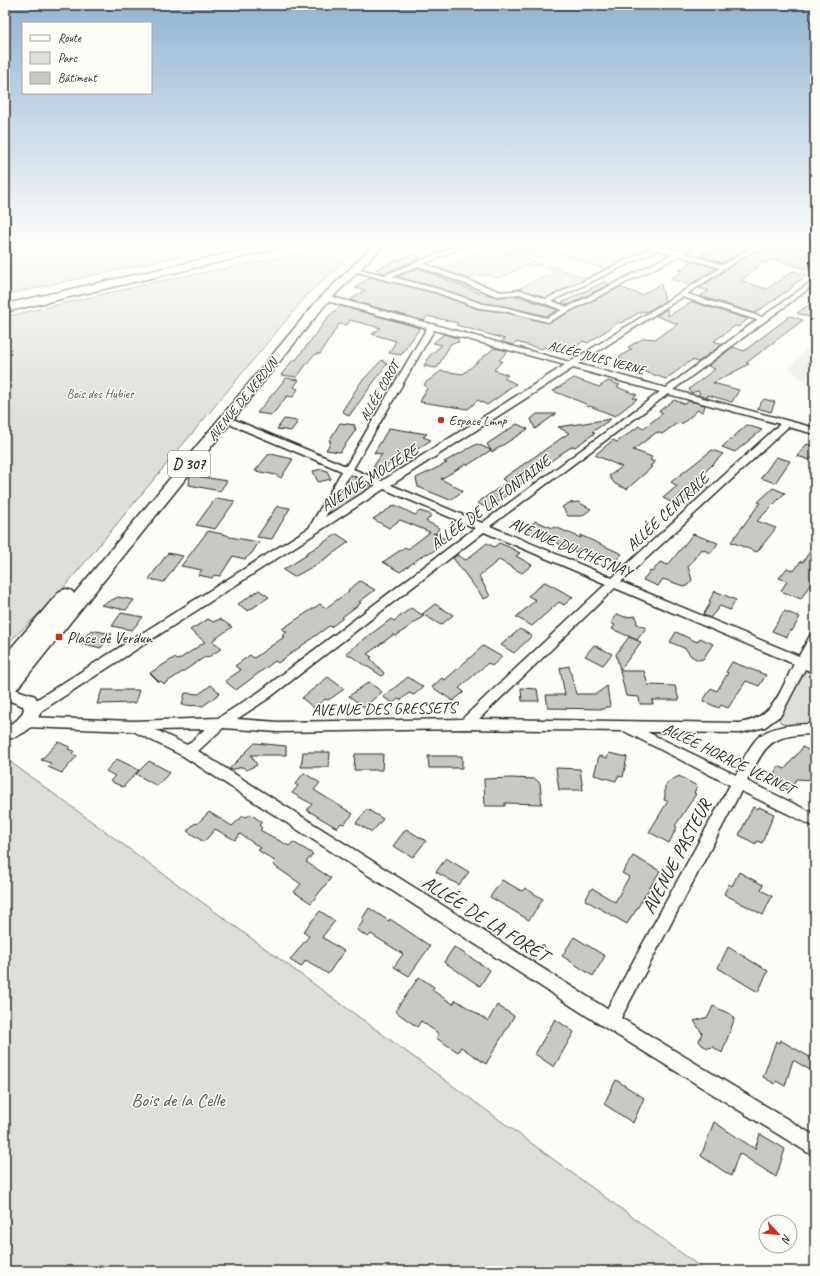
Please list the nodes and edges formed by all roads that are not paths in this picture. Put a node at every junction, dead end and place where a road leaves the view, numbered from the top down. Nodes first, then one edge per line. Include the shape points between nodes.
1 (24, 304) edge
2 (308, 304) edge
3 (321, 304) edge
4 (347, 304) edge
5 (475, 304) edge
6 (503, 304) edge
7 (553, 304) edge
8 (581, 304) edge
9 (669, 304) edge
10 (711, 304) edge
11 (786, 304) edge
12 (5, 308) edge
13 (504, 309) junction
14 (569, 310) junction
15 (764, 320) junction
16 (432, 326) junction
17 (573, 364) junction
18 (669, 390) junction
19 (225, 420) junction
20 (787, 423) junction
21 (815, 431) edge
22 (348, 470) junction
23 (384, 486) junction
24 (483, 527) junction
25 (313, 530) junction
26 (612, 583) junction
27 (42, 623) junction
28 (815, 637) edge
29 (5, 650) edge
30 (801, 662) junction
31 (5, 668) edge
32 (815, 668) edge
33 (5, 691) edge
34 (30, 715) junction
35 (220, 723) junction
36 (465, 724) junction
37 (134, 726) junction
38 (626, 727) junction
39 (815, 729) edge
40 (5, 733) edge
41 (188, 752) junction
42 (739, 782) junction
43 (815, 821) edge
44 (610, 1021) junction
45 (815, 1147) edge

1 - 12 highway
2 - 27 main road, AVENUE DE VERDUN / D 307
3 - 19 main road, AVENUE DE VERDUN / D 307
4 - 16 street, ALLÉE JULES VERNE
5 - 13 street
6 - 13 street
7 - 14 street
8 - 14 street
9 - 17 street, AVENUE MOLIÈRE
10 - 15 street
11 - 15 street, ALLÉE DE LA FONTAINE
13 - 14 street via 548,320
15 - 18 street, ALLÉE DE LA FONTAINE
16 - 17 street, ALLÉE JULES VERNE
16 - 22 street, ALLÉE COROT
17 - 18 street, ALLÉE JULES VERNE
17 - 23 street, AVENUE MOLIÈRE
18 - 20 street, ALLÉE JULES VERNE
18 - 24 street, ALLÉE DE LA FONTAINE
19 - 22 street, AVENUE DU CHESNAY
19 - 33 main road, AVENUE DE VERDUN / D 307
20 - 21 street, ALLÉE JULES VERNE
20 - 26 street, ALLÉE CENTRALE
22 - 23 street, AVENUE DU CHESNAY
22 - 25 street, ALLÉE COROT
23 - 24 street, AVENUE DU CHESNAY
23 - 25 street, AVENUE MOLIÈRE
24 - 26 street, AVENUE DU CHESNAY
24 - 35 street, ALLÉE DE LA FONTAINE via 255,701
25 - 34 street, AVENUE MOLIÈRE
26 - 30 street, AVENUE DU CHESNAY
26 - 36 street, ALLÉE CENTRALE
27 - 29 main road
27 - 31 main road, AVENUE DE VERDUN / D 307
28 - 30 street
30 - 32 street, AVENUE DU CHESNAY
30 - 38 street, AVENUE DES GRESSETS via 776,710 769,719 751,727
33 - 34 main road via 29,701
34 - 37 street, AVENUE DES GRESSETS
34 - 40 main road via 22,727
35 - 36 street, AVENUE DES GRESSETS via 278,727
35 - 37 street, AVENUE DES GRESSETS
35 - 41 street, ALLÉE DE LA FONTAINE
36 - 38 street, AVENUE DES GRESSETS
37 - 41 street, ALLÉE DE LA FORÊT
38 - 42 street, ALLÉE HORACE VERNET
39 - 42 street, AVENUE PASTEUR via 793,729 767,738 759,745
41 - 44 street, ALLÉE DE LA FORÊT
42 - 43 street, ALLÉE HORACE VERNET
42 - 44 street, AVENUE PASTEUR
44 - 45 street, ALLÉE DE LA FORÊT

